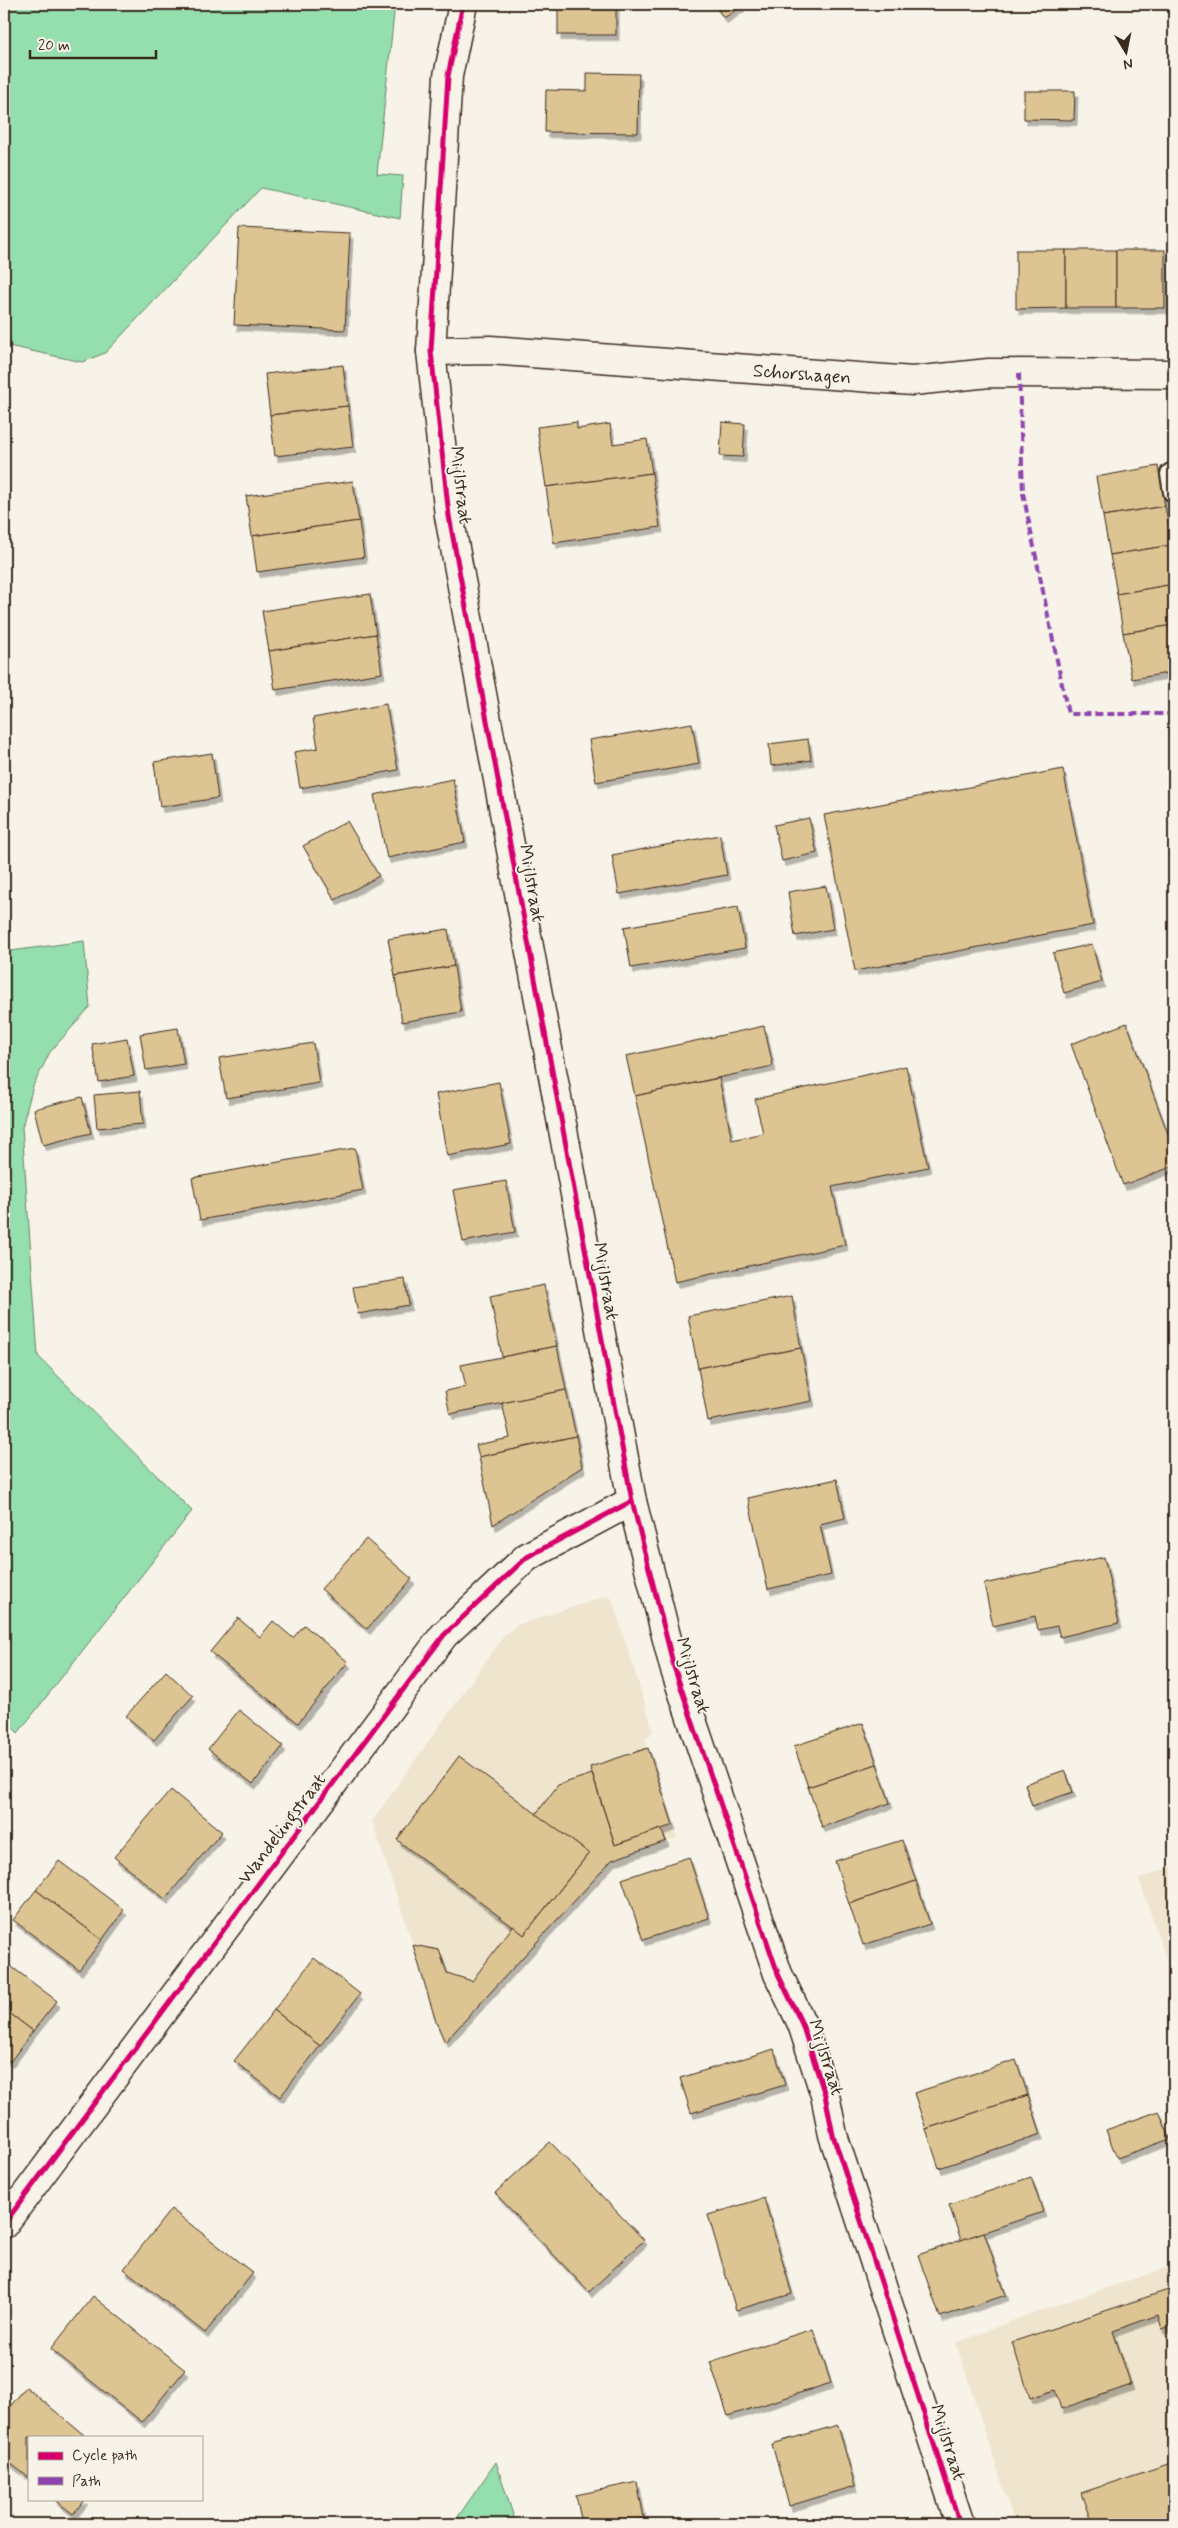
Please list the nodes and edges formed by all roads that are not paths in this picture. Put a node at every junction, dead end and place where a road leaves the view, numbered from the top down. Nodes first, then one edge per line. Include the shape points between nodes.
1 (463, 4) edge
2 (432, 351) junction
3 (1174, 374) edge
4 (1174, 474) edge
5 (1174, 492) edge
6 (632, 1501) junction
7 (4, 2224) edge
8 (960, 2524) edge

1 - 2 street, Mijlstraat via 448,76
2 - 3 street, Schorshagen via 490,350 913,381 989,373
2 - 6 street, Mijlstraat via 449,516
4 - 5 lane via 1171,474
6 - 7 street, Wandelingstraat via 526,1557 444,1635
6 - 8 street, Mijlstraat via 674,1667 778,1974 802,2024 825,2095 833,2135

